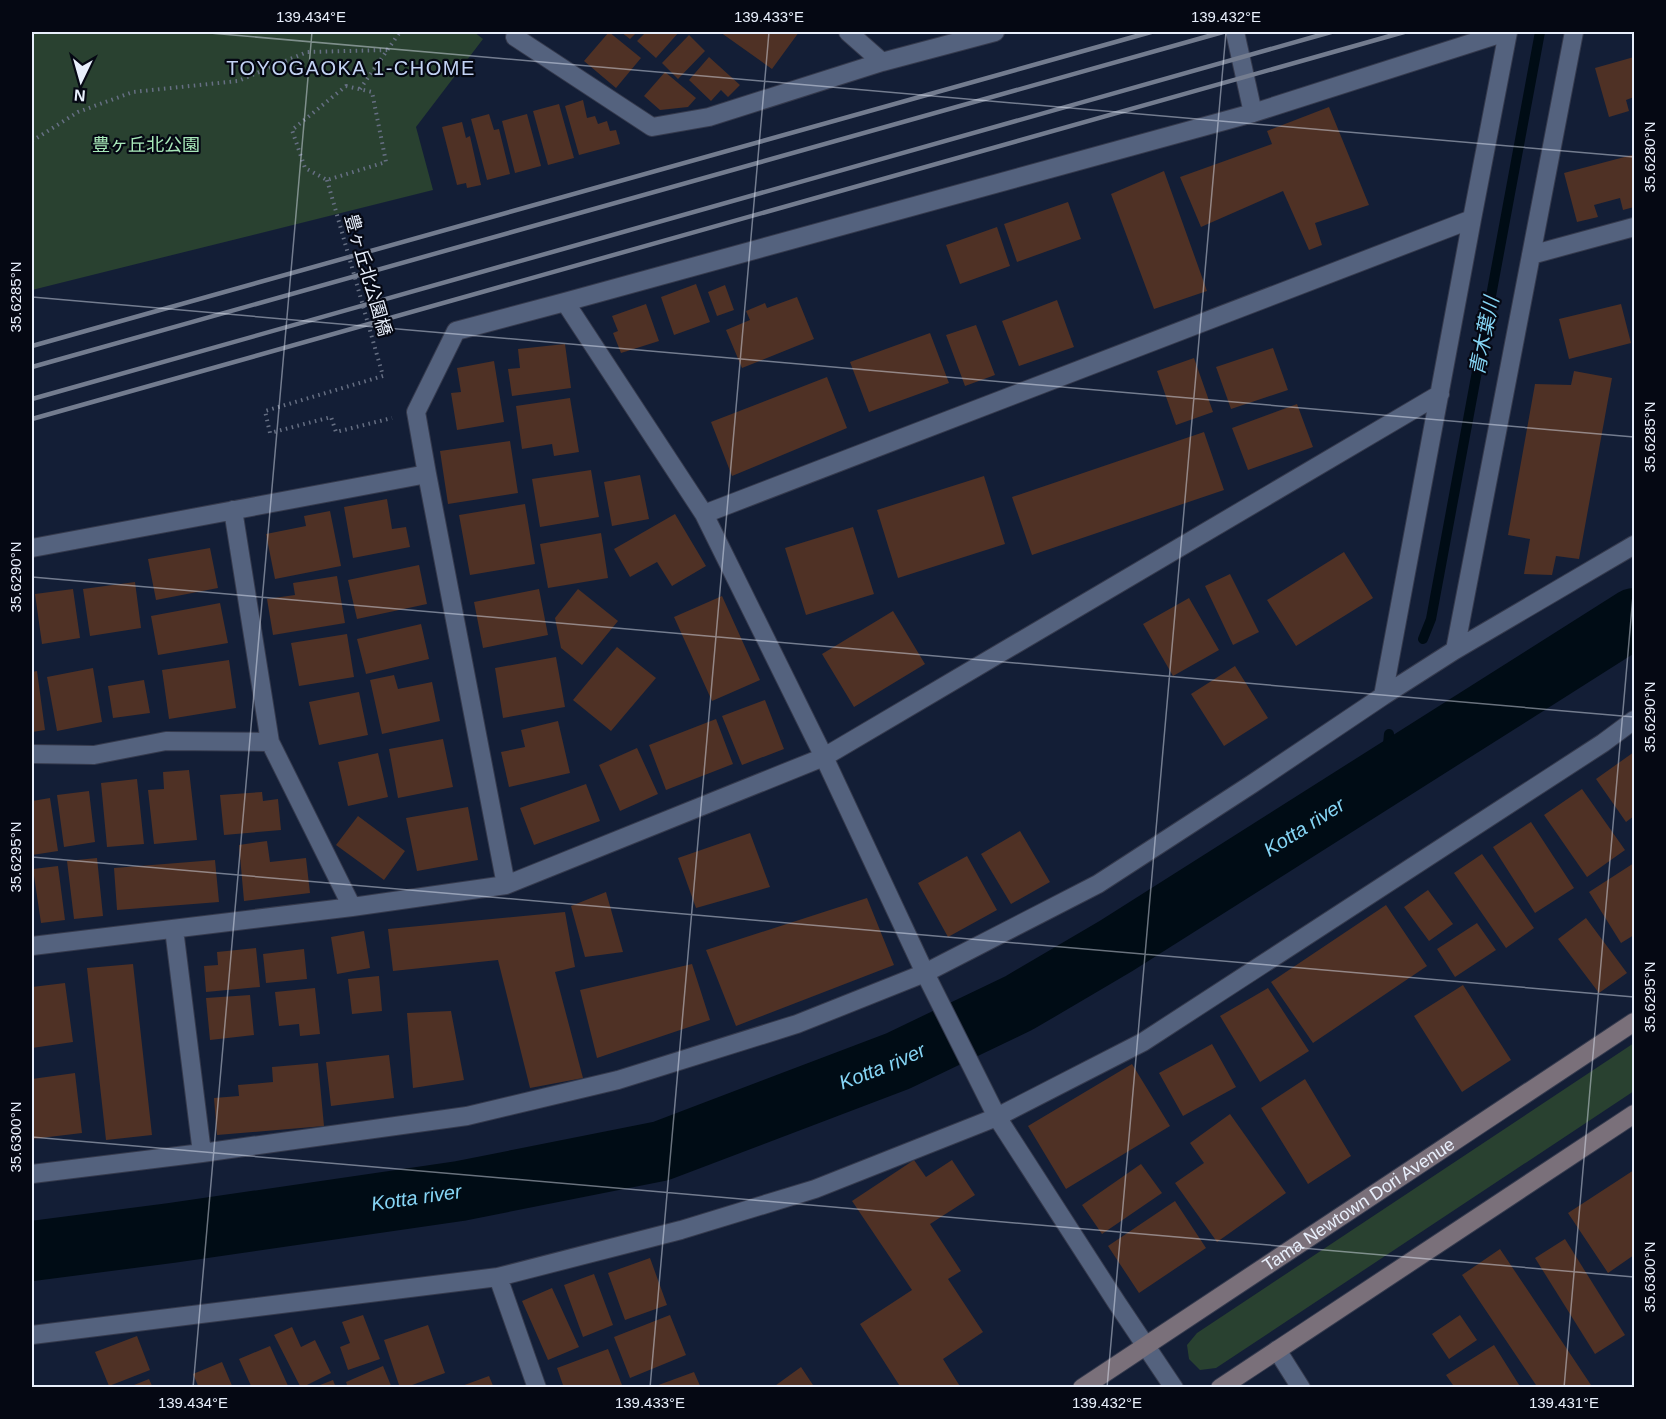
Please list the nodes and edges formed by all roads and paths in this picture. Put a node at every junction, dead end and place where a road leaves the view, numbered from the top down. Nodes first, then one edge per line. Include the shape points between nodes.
1 (400, 32) edge
2 (848, 32) edge
3 (995, 32) edge
4 (1235, 32) edge
5 (1507, 32) edge
6 (1574, 32) edge
7 (515, 37) dead end
8 (388, 50) junction
9 (882, 62) junction
10 (360, 89) junction
11 (1253, 113) junction
12 (32, 141) edge
13 (327, 180) junction
14 (1472, 219) junction
15 (1635, 227) edge
16 (1531, 255) junction
17 (565, 302) junction
18 (1440, 394) junction
19 (416, 412) junction
20 (427, 474) junction
21 (233, 510) junction
22 (704, 514) junction
23 (1635, 545) edge
24 (32, 548) edge
25 (1455, 650) junction
26 (1383, 696) junction
27 (1635, 720) edge
28 (270, 742) junction
29 (32, 754) edge
30 (824, 757) junction
31 (506, 885) junction
32 (352, 907) junction
33 (174, 928) junction
34 (32, 946) edge
35 (925, 973) junction
36 (1635, 1022) edge
37 (1635, 1114) edge
38 (997, 1117) junction
39 (202, 1153) junction
40 (32, 1174) edge
41 (498, 1276) junction
42 (32, 1335) edge
43 (1146, 1346) junction
44 (1277, 1350) junction
45 (537, 1388) edge
46 (1082, 1388) edge
47 (1174, 1388) edge
48 (1220, 1388) edge
49 (1301, 1388) edge

1 - 8 path
2 - 9 street
3 - 9 street
4 - 11 street
5 - 11 street
5 - 14 street
6 - 16 street
7 - 9 street via 651,127 709,117
8 - 10 path
8 - 12 path via 308,52 238,81 133,92 78,112
10 - 13 path via 372,92 386,162
10 - 13 path via 346,86 291,130 305,168
11 - 17 street
13 - 19 path, 豊ヶ丘北公園橋, bridge via 383,376 265,411 270,432 331,417 336,432
14 - 18 street
14 - 22 street
15 - 16 street
16 - 25 street
17 - 19 street via 456,331
17 - 22 street
18 - 26 street
18 - 30 street
19 - 20 street
20 - 21 street
20 - 31 street
21 - 24 street
21 - 28 street
22 - 30 street
23 - 25 street
25 - 26 street
26 - 35 street via 1098,884
27 - 38 street via 1143,1042
28 - 29 street via 166,741 94,755
28 - 32 street
30 - 31 street
30 - 35 street
31 - 32 street
32 - 33 street
33 - 34 street
33 - 39 street
35 - 38 street
35 - 39 street via 797,1024 618,1080 467,1116
36 - 43 main road, Tama Newtown Dori Avenue
37 - 44 main road
38 - 41 street via 815,1189 681,1230
38 - 43 street
39 - 40 street
41 - 42 street
41 - 45 street
43 - 46 main road, Tama Newtown Dori Avenue
43 - 47 street
44 - 48 main road
44 - 49 street

